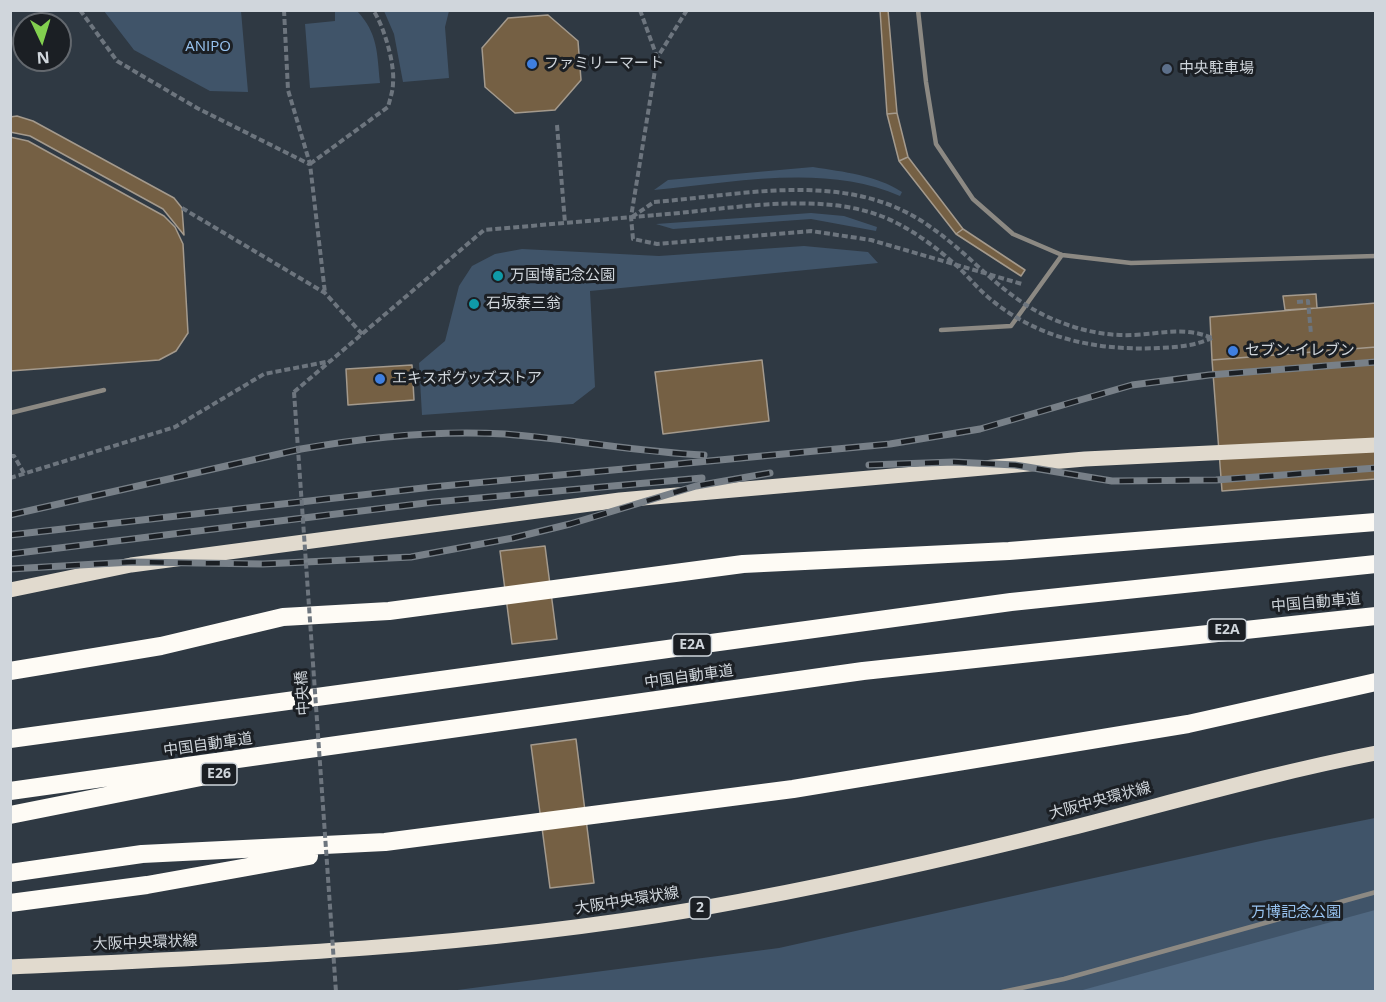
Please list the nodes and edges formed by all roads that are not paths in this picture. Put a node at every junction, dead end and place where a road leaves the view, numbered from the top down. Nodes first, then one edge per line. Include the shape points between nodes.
1 (918, 10) edge
2 (1062, 255) junction
3 (1376, 256) edge
4 (941, 330) dead end
5 (104, 390) dead end
6 (10, 413) edge
7 (1376, 445) edge
8 (1376, 522) edge
9 (1376, 564) edge
10 (10, 590) edge
11 (1376, 616) edge
12 (10, 672) edge
13 (1376, 682) edge
14 (428, 732) junction
15 (10, 738) edge
16 (1376, 753) edge
17 (10, 791) edge
18 (10, 815) edge
19 (385, 842) junction
20 (10, 873) edge
21 (1376, 892) edge
22 (10, 903) edge
23 (10, 967) edge
24 (1002, 992) edge

1 - 2 lane via 936,144 973,199 1013,234
2 - 3 lane via 1131,263
2 - 4 lane via 1011,326
5 - 6 lane
7 - 10 main road via 1085,459 620,500 131,566
8 - 12 highway via 1009,551 743,564 389,611 284,617 161,646
9 - 15 highway, 中国自動車道 / E2A via 999,604
11 - 14 highway, 中国自動車道 / E2A via 863,671
13 - 19 highway via 1188,723 873,777
14 - 17 highway, 中国自動車道 / E2A
14 - 18 highway, E26
16 - 23 main road, 大阪中央環状線 / 2 via 1282,772 980,850 688,910 513,935 337,950
19 - 20 highway via 142,854
19 - 22 highway via 147,885
21 - 24 lane via 1064,979

